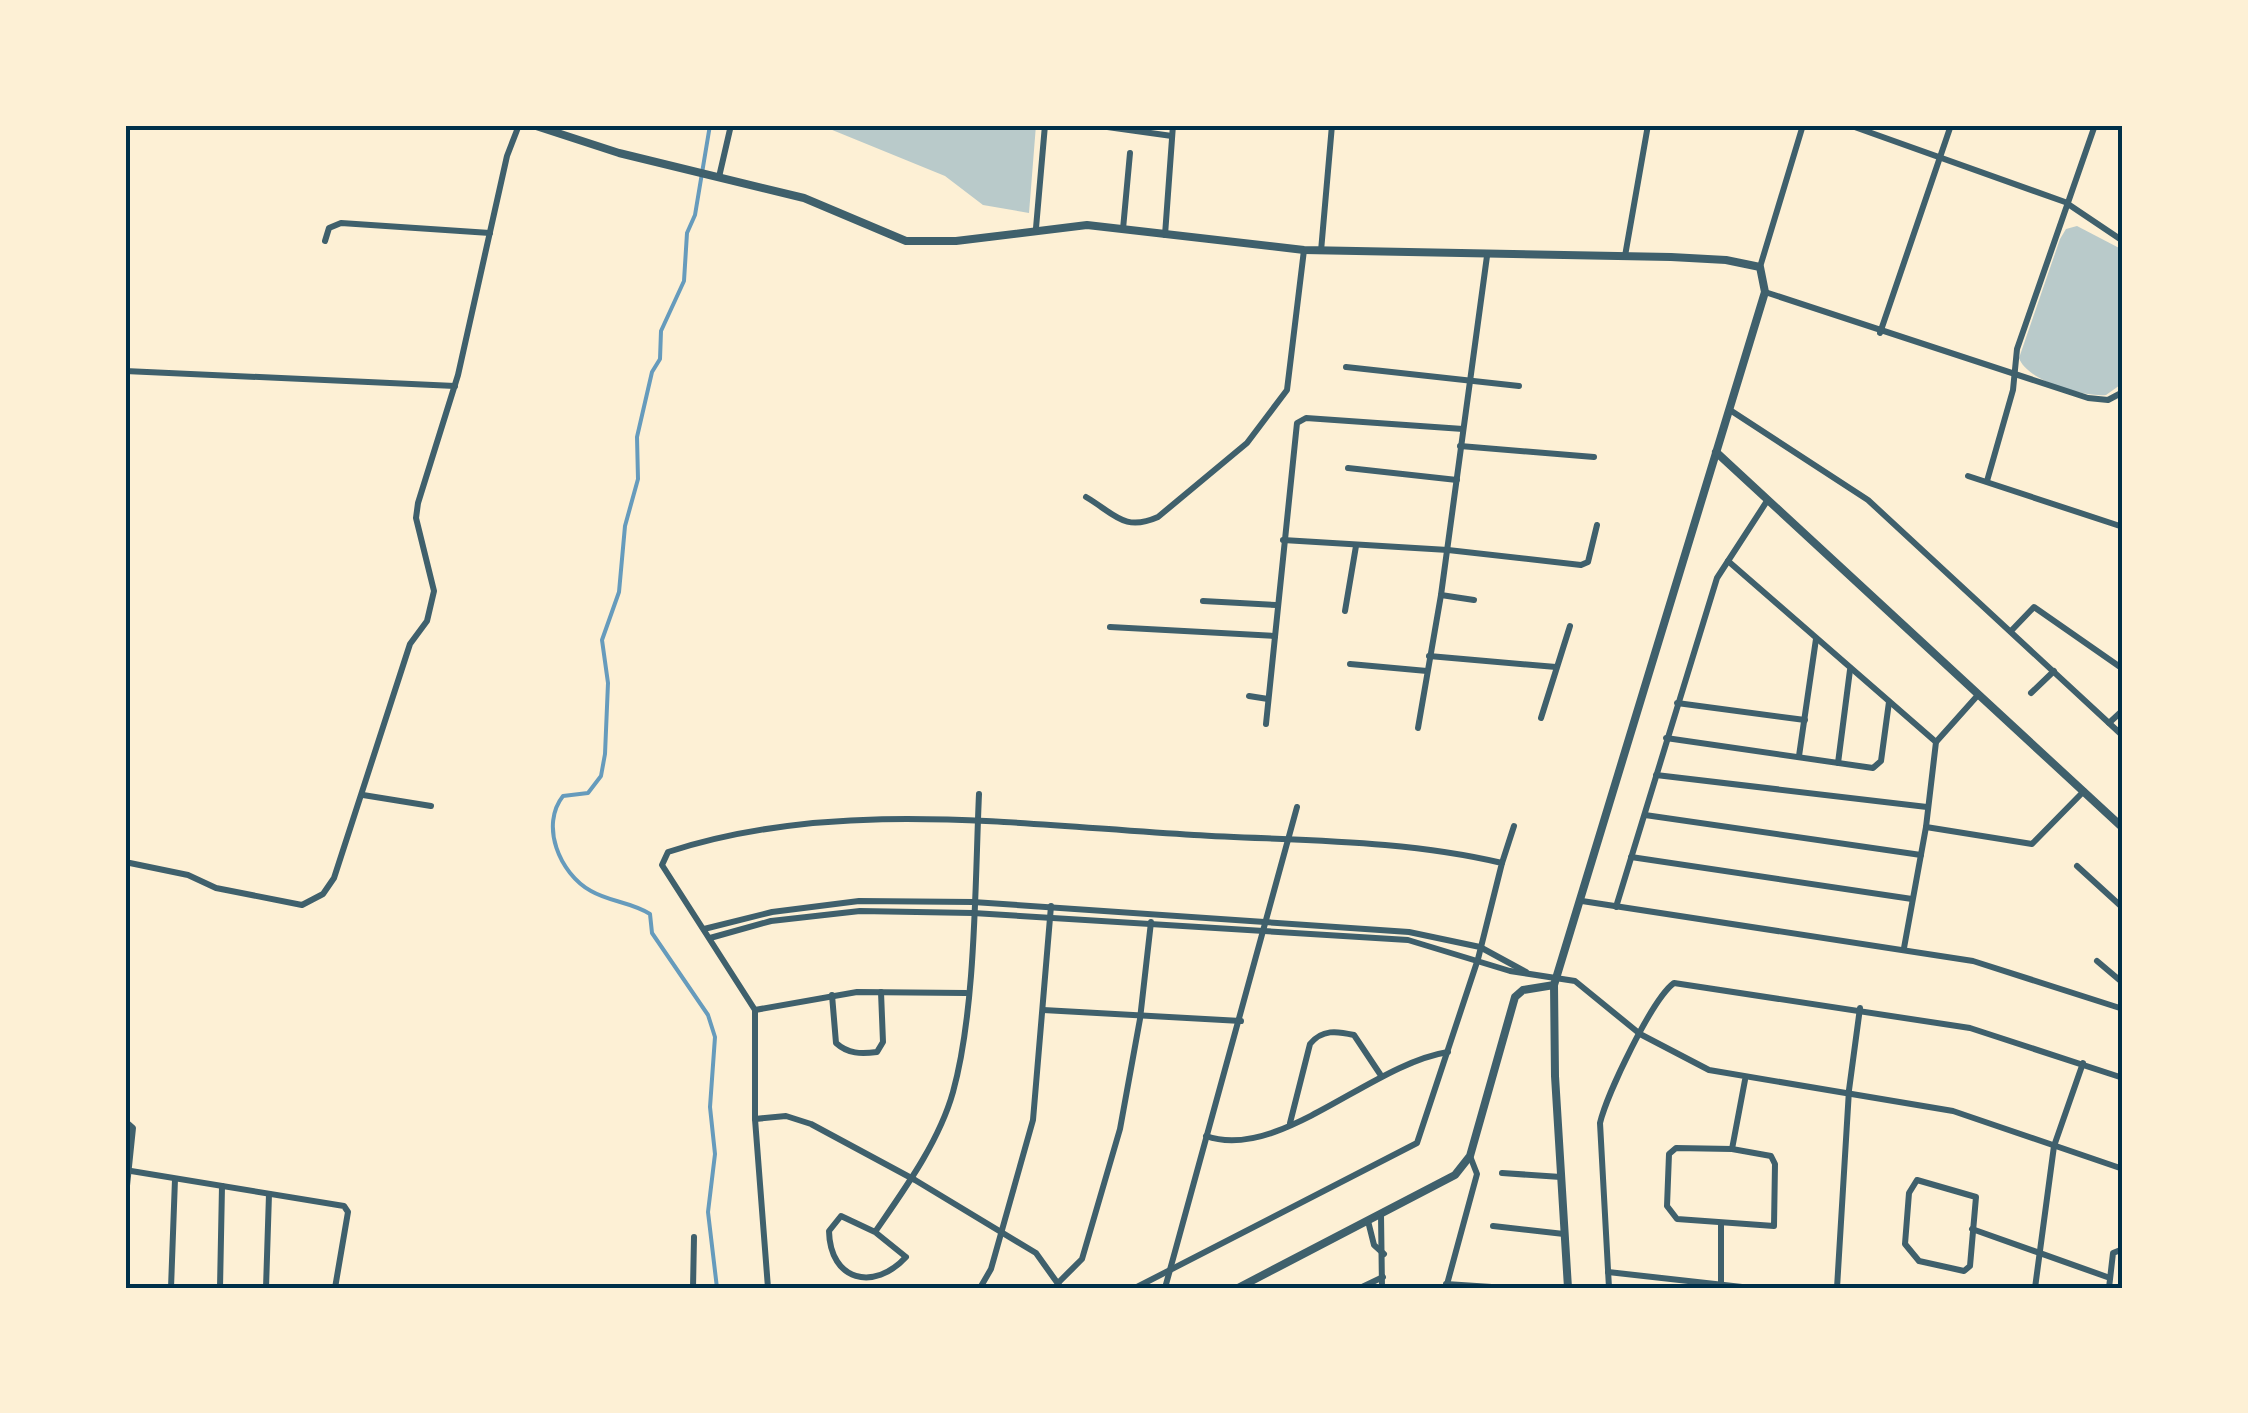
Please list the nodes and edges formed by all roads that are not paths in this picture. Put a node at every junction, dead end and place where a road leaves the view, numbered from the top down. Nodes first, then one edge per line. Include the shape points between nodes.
1 (518, 125) edge
2 (533, 125) edge
3 (731, 125) edge
4 (1045, 125) edge
5 (1094, 125) edge
6 (1173, 125) edge
7 (1332, 125) edge
8 (1648, 125) edge
9 (1803, 125) edge
10 (1848, 125) edge
11 (1950, 125) edge
12 (2094, 125) edge
13 (1172, 136) junction
14 (1130, 153) dead end
15 (1939, 157) junction
16 (716, 178) junction
17 (2065, 202) junction
18 (1036, 228) junction
19 (1124, 228) junction
20 (490, 233) junction
21 (1165, 234) junction
22 (325, 240) dead end
23 (2123, 242) edge
24 (1304, 250) junction
25 (1321, 251) junction
26 (1487, 256) junction
27 (1624, 258) junction
28 (1760, 267) junction
29 (1765, 292) junction
30 (1880, 333) junction
31 (1346, 367) dead end
32 (125, 370) edge
33 (2014, 374) junction
34 (1468, 379) junction
35 (455, 386) junction
36 (1519, 386) dead end
37 (2123, 392) edge
38 (1730, 410) junction
39 (1463, 429) junction
40 (1460, 446) junction
41 (1716, 452) junction
42 (1594, 457) dead end
43 (1348, 468) dead end
44 (1968, 476) dead end
45 (1457, 480) junction
46 (1987, 482) junction
47 (1086, 497) dead end
48 (1767, 501) junction
49 (1597, 525) dead end
50 (2123, 527) edge
51 (1283, 540) junction
52 (1356, 546) junction
53 (1448, 550) junction
54 (1728, 561) junction
55 (1441, 595) junction
56 (1474, 600) dead end
57 (1203, 602) dead end
58 (1276, 604) junction
59 (1344, 611) dead end
60 (1570, 626) dead end
61 (1110, 627) dead end
62 (2011, 631) junction
63 (1275, 636) junction
64 (1816, 638) junction
65 (1430, 656) junction
66 (1350, 664) dead end
67 (1556, 667) junction
68 (1850, 669) junction
69 (2123, 669) edge
70 (1427, 671) junction
71 (2054, 671) junction
72 (2031, 693) dead end
73 (1249, 696) dead end
74 (1978, 696) junction
75 (1268, 698) junction
76 (1677, 702) junction
77 (1889, 702) junction
78 (2123, 710) edge
79 (1540, 718) dead end
80 (1805, 720) junction
81 (2109, 723) junction
82 (1266, 724) dead end
83 (1418, 728) dead end
84 (2123, 736) edge
85 (1666, 738) junction
86 (1936, 742) junction
87 (1799, 756) junction
88 (1838, 763) junction
89 (1656, 775) junction
90 (2084, 791) junction
91 (979, 794) dead end
92 (363, 795) junction
93 (431, 806) dead end
94 (1927, 807) junction
95 (1298, 808) dead end
96 (1644, 815) junction
97 (978, 822) junction
98 (1514, 826) dead end
99 (1926, 827) junction
100 (2123, 828) edge
101 (1289, 840) junction
102 (1921, 855) junction
103 (1631, 857) junction
104 (125, 862) edge
105 (1502, 862) junction
106 (2076, 866) dead end
107 (1912, 899) junction
108 (1582, 901) junction
109 (973, 902) junction
110 (1051, 906) junction
111 (1616, 907) junction
112 (2123, 908) edge
113 (973, 913) junction
114 (1050, 918) junction
115 (1151, 918) junction
116 (1267, 924) junction
117 (704, 930) junction
118 (710, 938) junction
119 (1480, 947) junction
120 (1904, 948) junction
121 (1478, 959) junction
122 (2097, 961) dead end
123 (1527, 972) junction
124 (1556, 981) junction
125 (2123, 983) edge
126 (882, 992) junction
127 (966, 994) junction
128 (832, 995) junction
129 (1860, 1008) junction
130 (2123, 1009) edge
131 (754, 1010) junction
132 (1043, 1010) junction
133 (1140, 1019) junction
134 (1242, 1021) junction
135 (1640, 1034) junction
136 (1448, 1052) junction
137 (2083, 1062) junction
138 (1380, 1074) junction
139 (2123, 1078) edge
140 (1745, 1080) junction
141 (1849, 1090) junction
142 (755, 1119) junction
143 (125, 1121) edge
144 (1289, 1124) junction
145 (1206, 1136) junction
146 (2054, 1146) junction
147 (1732, 1149) junction
148 (1470, 1156) junction
149 (2123, 1169) edge
150 (127, 1170) edge
151 (1502, 1173) dead end
152 (1561, 1177) junction
153 (910, 1178) junction
154 (174, 1179) junction
155 (222, 1186) junction
156 (269, 1194) junction
157 (125, 1205) edge
158 (1381, 1216) junction
159 (1368, 1221) junction
160 (1720, 1224) junction
161 (1493, 1226) dead end
162 (1003, 1229) junction
163 (1972, 1229) junction
164 (875, 1232) junction
165 (1384, 1234) junction
166 (1564, 1234) junction
167 (694, 1238) dead end
168 (1372, 1239) junction
169 (2123, 1249) edge
170 (1384, 1254) junction
171 (2040, 1254) junction
172 (1171, 1269) junction
173 (1608, 1272) junction
174 (1384, 1277) junction
175 (2110, 1278) junction
176 (1720, 1285) junction
177 (1060, 1286) edge
178 (1446, 1286) edge
179 (171, 1288) edge
180 (220, 1288) edge
181 (266, 1288) edge
182 (336, 1288) edge
183 (693, 1288) edge
184 (768, 1288) edge
185 (980, 1288) edge
186 (1134, 1288) edge
187 (1165, 1288) edge
188 (1238, 1288) edge
189 (1360, 1288) edge
190 (1382, 1288) edge
191 (1507, 1288) edge
192 (1568, 1288) edge
193 (1609, 1288) edge
194 (1750, 1288) edge
195 (1837, 1288) edge
196 (2035, 1288) edge
197 (2109, 1288) edge

1 - 20 street
2 - 16 street
3 - 16 street
4 - 18 street
5 - 13 street
6 - 13 street
7 - 25 street
8 - 27 street
9 - 28 street
10 - 15 street
11 - 15 street
12 - 17 street
13 - 21 street
14 - 19 street
15 - 17 street
15 - 30 street
16 - 18 street via 804,198 906,241
17 - 23 street
17 - 33 street
18 - 19 street
19 - 21 street
20 - 22 street via 340,223
20 - 35 street
21 - 24 street
24 - 25 street
24 - 47 street via 1288,390 1247,443 1158,517 1140,524 1122,521
25 - 26 street
26 - 27 street
26 - 34 street
27 - 28 street
28 - 29 street
29 - 30 street
29 - 38 street
30 - 33 street
31 - 34 street
32 - 35 street
33 - 37 street via 2100,401
33 - 46 street
34 - 36 street
34 - 39 street
35 - 92 street via 416,518 434,586 427,621 410,644
38 - 41 street
38 - 62 street via 1868,500
39 - 40 street
39 - 51 street via 1303,418 1295,428
40 - 42 street
40 - 45 street
41 - 48 street
41 - 108 street
43 - 45 street
44 - 46 street
45 - 53 street
46 - 50 street
48 - 54 street
48 - 74 street
49 - 53 street via 1588,562 1581,566
51 - 52 street
51 - 58 street
52 - 53 street
52 - 59 street
53 - 55 street
54 - 64 street
54 - 76 street
55 - 56 street
55 - 65 street
57 - 58 street
58 - 63 street
60 - 67 street
61 - 63 street
62 - 69 street via 2034,607
62 - 71 street
63 - 75 street
64 - 68 street
64 - 80 street
65 - 67 street
65 - 70 street
66 - 70 street
67 - 79 street
68 - 77 street
68 - 88 street
70 - 83 street
71 - 72 street
71 - 81 street
73 - 75 street
74 - 86 street
74 - 90 street
75 - 82 street
76 - 80 street
76 - 85 street
77 - 86 street
77 - 88 street via 1879,765
78 - 81 street
80 - 87 street
81 - 84 street
85 - 87 street
85 - 89 street
86 - 94 street
87 - 88 street
89 - 94 street
89 - 96 street
90 - 99 street via 2032,844
90 - 100 street
91 - 97 street
92 - 93 street
92 - 104 street via 334,878 310,903 216,888
94 - 99 street
95 - 101 street
96 - 102 street
96 - 103 street
97 - 101 street
97 - 109 street
97 - 117 street via 840,817 668,852 662,865
98 - 105 street
99 - 102 street
101 - 105 street via 1442,848
101 - 116 street
102 - 107 street
103 - 107 street
103 - 111 street
105 - 119 street
106 - 112 street
107 - 120 street
108 - 111 street
108 - 124 street
109 - 110 street
109 - 113 street
109 - 117 street via 859,901 772,912
110 - 114 street
110 - 115 street
111 - 120 street
113 - 114 street
113 - 118 street via 860,911 772,921
113 - 127 street
114 - 115 street
114 - 132 street
115 - 116 street
115 - 133 street
116 - 119 street via 1409,932
116 - 121 street via 1408,940
116 - 134 street
117 - 118 street
118 - 131 street
119 - 121 street
119 - 123 street
120 - 130 street via 2032,977
121 - 123 street
121 - 136 street
122 - 125 street
123 - 124 street
124 - 135 street via 1577,982
124 - 148 street via 1515,997
124 - 152 street
126 - 127 street
126 - 128 street
126 - 128 street via 883,1042 868,1054 836,1043
127 - 153 street via 953,1093
128 - 131 street
129 - 135 street via 1680,982 1668,987
129 - 137 street via 1970,1028
129 - 141 street
131 - 142 street
132 - 133 street
132 - 162 street via 1033,1120
133 - 134 street
133 - 177 street via 1090,1238
134 - 145 street
135 - 140 street via 1708,1070
135 - 173 street via 1600,1123
136 - 138 street
136 - 172 street via 1417,1144
137 - 139 street
137 - 146 street
138 - 144 street
138 - 144 street via 1354,1036 1318,1036 1310,1044
140 - 141 street
140 - 147 street
141 - 146 street via 1952,1111
141 - 195 street
142 - 153 street via 786,1116 811,1124
142 - 184 street
143 - 150 street via 133,1124
144 - 145 street via 1231,1144
145 - 172 street
146 - 149 street
146 - 171 street
147 - 160 street via 1774,1160 1776,1224
147 - 160 street via 1676,1148 1669,1154 1671,1214
148 - 158 street via 1442,1185
148 - 178 street via 1477,1174
150 - 154 street
150 - 157 street
151 - 152 street
152 - 166 street
153 - 162 street
153 - 164 street
154 - 155 street
154 - 179 street
155 - 156 street
155 - 180 street
156 - 181 street
156 - 182 street via 346,1208
158 - 159 street
158 - 165 street
159 - 168 street
159 - 188 street
160 - 176 street
161 - 166 street
162 - 177 street via 1036,1253
162 - 185 street
163 - 163 street via 1974,1193 1918,1180 1912,1185 1905,1244 1914,1258 1964,1271
163 - 171 street
164 - 164 street via 906,1257 879,1280 868,1280 840,1262 829,1231 840,1216
165 - 168 street
165 - 170 street
166 - 192 street
167 - 183 street
168 - 170 street
169 - 175 street via 2113,1253
170 - 174 street
171 - 175 street
171 - 196 street
172 - 186 street
172 - 187 street
173 - 176 street
173 - 193 street
174 - 189 street
174 - 190 street
175 - 197 street
176 - 194 street
178 - 191 street

